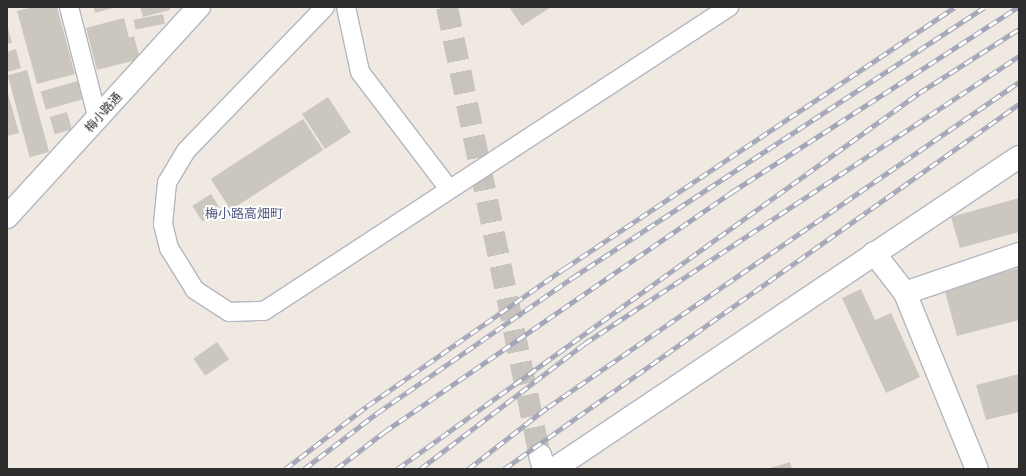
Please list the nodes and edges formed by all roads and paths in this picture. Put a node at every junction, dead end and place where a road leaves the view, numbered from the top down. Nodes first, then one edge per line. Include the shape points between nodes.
1 (69, 7) edge
2 (199, 7) edge
3 (325, 7) edge
4 (346, 7) edge
5 (729, 7) edge
6 (182, 15) edge
7 (98, 120) junction
8 (1019, 157) edge
9 (449, 189) junction
10 (9, 210) edge
11 (874, 253) junction
12 (1019, 254) edge
13 (905, 293) junction
14 (546, 464) edge
15 (977, 469) edge

1 - 7 lane
2 - 6 street, 梅小路通
3 - 9 lane via 186,151 167,183 164,224 169,248 178,268 195,290 213,305 229,312 264,311
4 - 9 lane via 360,72
5 - 9 lane
6 - 7 street, 梅小路通
7 - 10 street, 梅小路通
8 - 11 street
11 - 13 street
11 - 14 street
12 - 13 street
13 - 15 street

